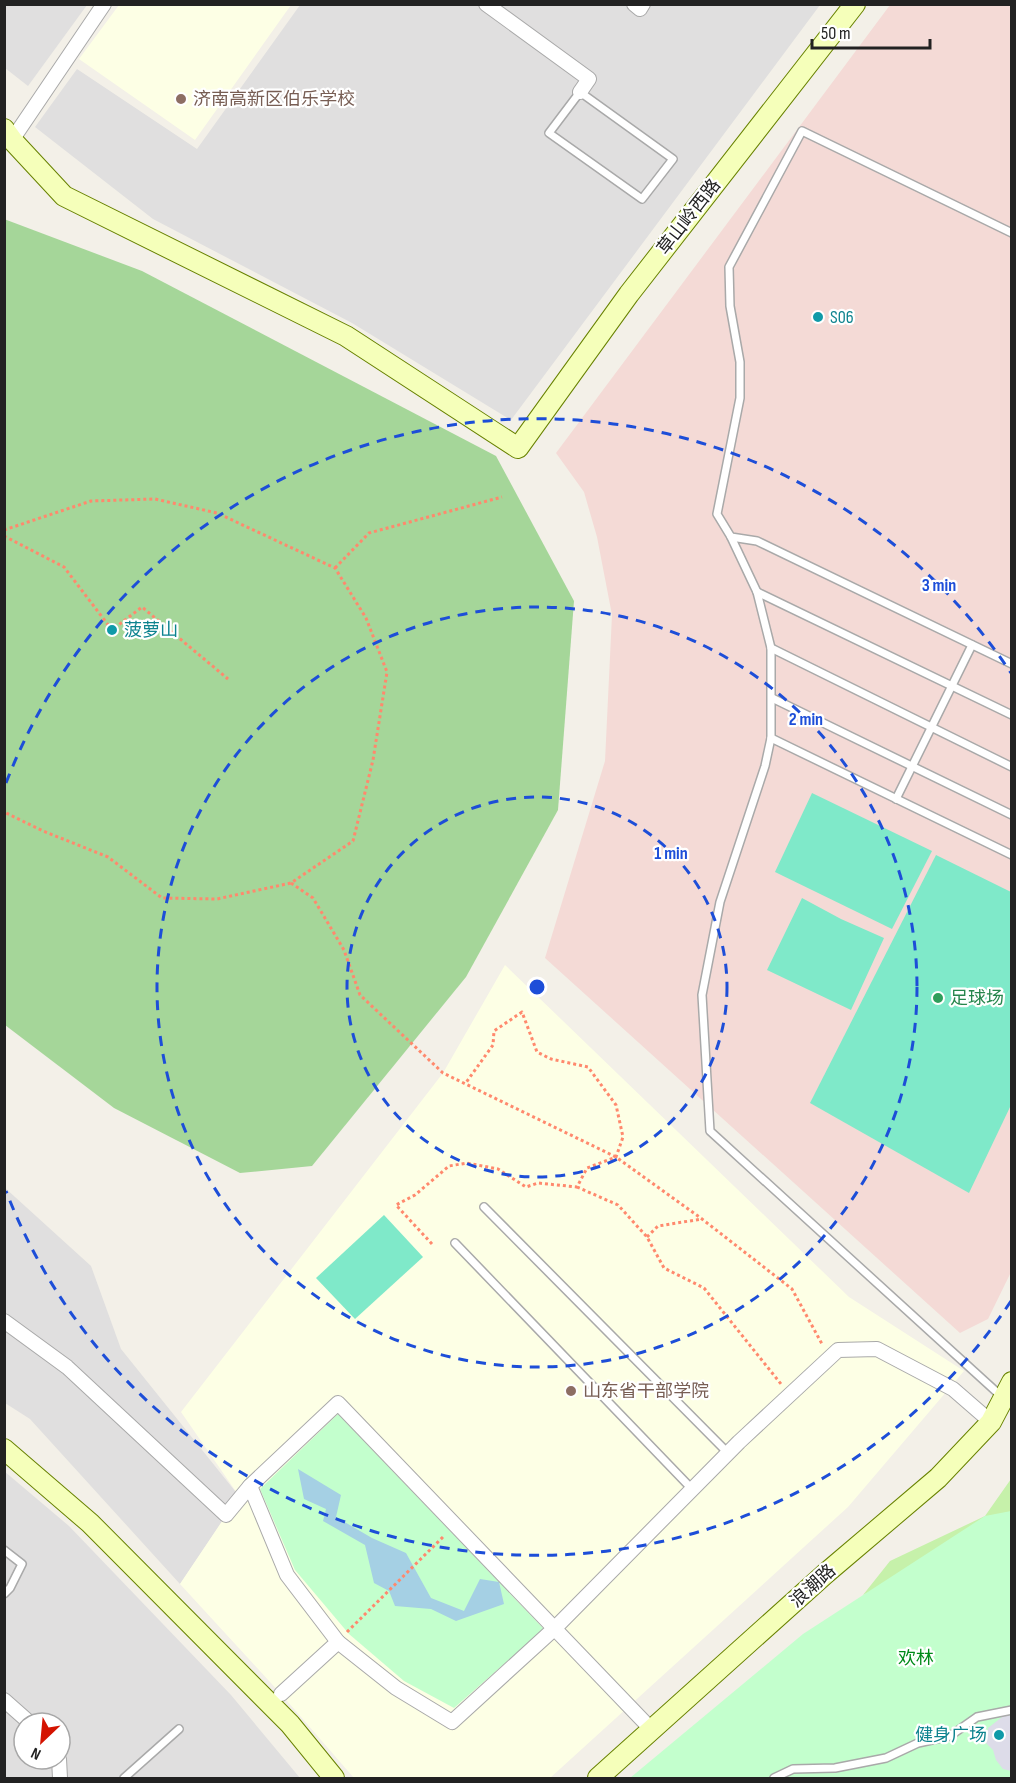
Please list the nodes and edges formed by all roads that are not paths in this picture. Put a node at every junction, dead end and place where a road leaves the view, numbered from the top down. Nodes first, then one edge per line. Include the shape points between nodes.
1 (104, 4) edge
2 (486, 4) edge
3 (634, 4) edge
4 (643, 4) edge
5 (855, 4) edge
6 (580, 92) junction
7 (8, 135) edge
8 (1011, 233) edge
9 (731, 537) junction
10 (757, 592) junction
11 (972, 645) junction
12 (771, 648) junction
13 (1011, 664) edge
14 (952, 686) junction
15 (772, 698) junction
16 (1011, 715) edge
17 (932, 727) junction
18 (771, 738) junction
19 (912, 767) junction
20 (1011, 767) edge
21 (896, 799) junction
22 (1011, 815) edge
23 (1011, 855) edge
24 (484, 1207) dead end
25 (455, 1243) dead end
26 (4, 1321) edge
27 (1009, 1397) edge
28 (991, 1422) junction
29 (4, 1449) edge
30 (728, 1453) junction
31 (250, 1486) junction
32 (692, 1489) junction
33 (4, 1550) edge
34 (4, 1594) edge
35 (555, 1628) junction
36 (338, 1642) junction
37 (281, 1694) dead end
38 (4, 1700) edge
39 (1011, 1710) edge
40 (16, 1711) edge
41 (179, 1729) dead end
42 (652, 1730) junction
43 (124, 1779) edge
44 (334, 1779) edge
45 (598, 1779) edge
46 (774, 1779) edge

1 - 7 street
2 - 6 street via 589,79
3 - 4 street via 640,9
5 - 7 street, 草山岭西路 via 629,294 518,448 346,336 64,196
6 - 6 lane via 673,159 642,199 549,133
8 - 9 lane via 802,131 729,267 730,306 740,362 740,398 717,514
9 - 10 lane
9 - 11 lane via 757,540
10 - 12 lane
10 - 14 lane
11 - 13 lane
11 - 14 lane
12 - 15 lane
12 - 17 lane
14 - 16 lane
14 - 17 lane
15 - 18 lane
15 - 19 lane
17 - 19 lane
17 - 20 lane
18 - 21 lane
18 - 27 lane via 720,902 702,995 710,1131
19 - 21 lane
19 - 22 lane
21 - 23 lane
24 - 30 lane
25 - 32 lane
26 - 31 street via 67,1367 226,1515
27 - 28 street, 浪潮路
28 - 30 street via 953,1389 877,1349 838,1350
28 - 42 street, 浪潮路 via 938,1479 816,1582
29 - 44 street via 90,1523 290,1724
30 - 32 street
31 - 35 street via 338,1403
31 - 36 street via 287,1575
32 - 35 street
33 - 34 lane via 22,1564
35 - 36 street via 452,1722 396,1688
35 - 42 street
36 - 37 street
38 - 40 street
39 - 46 lane via 977,1717 950,1736 918,1743 886,1758 835,1768 793,1769
41 - 43 lane
42 - 45 street, 浪潮路

